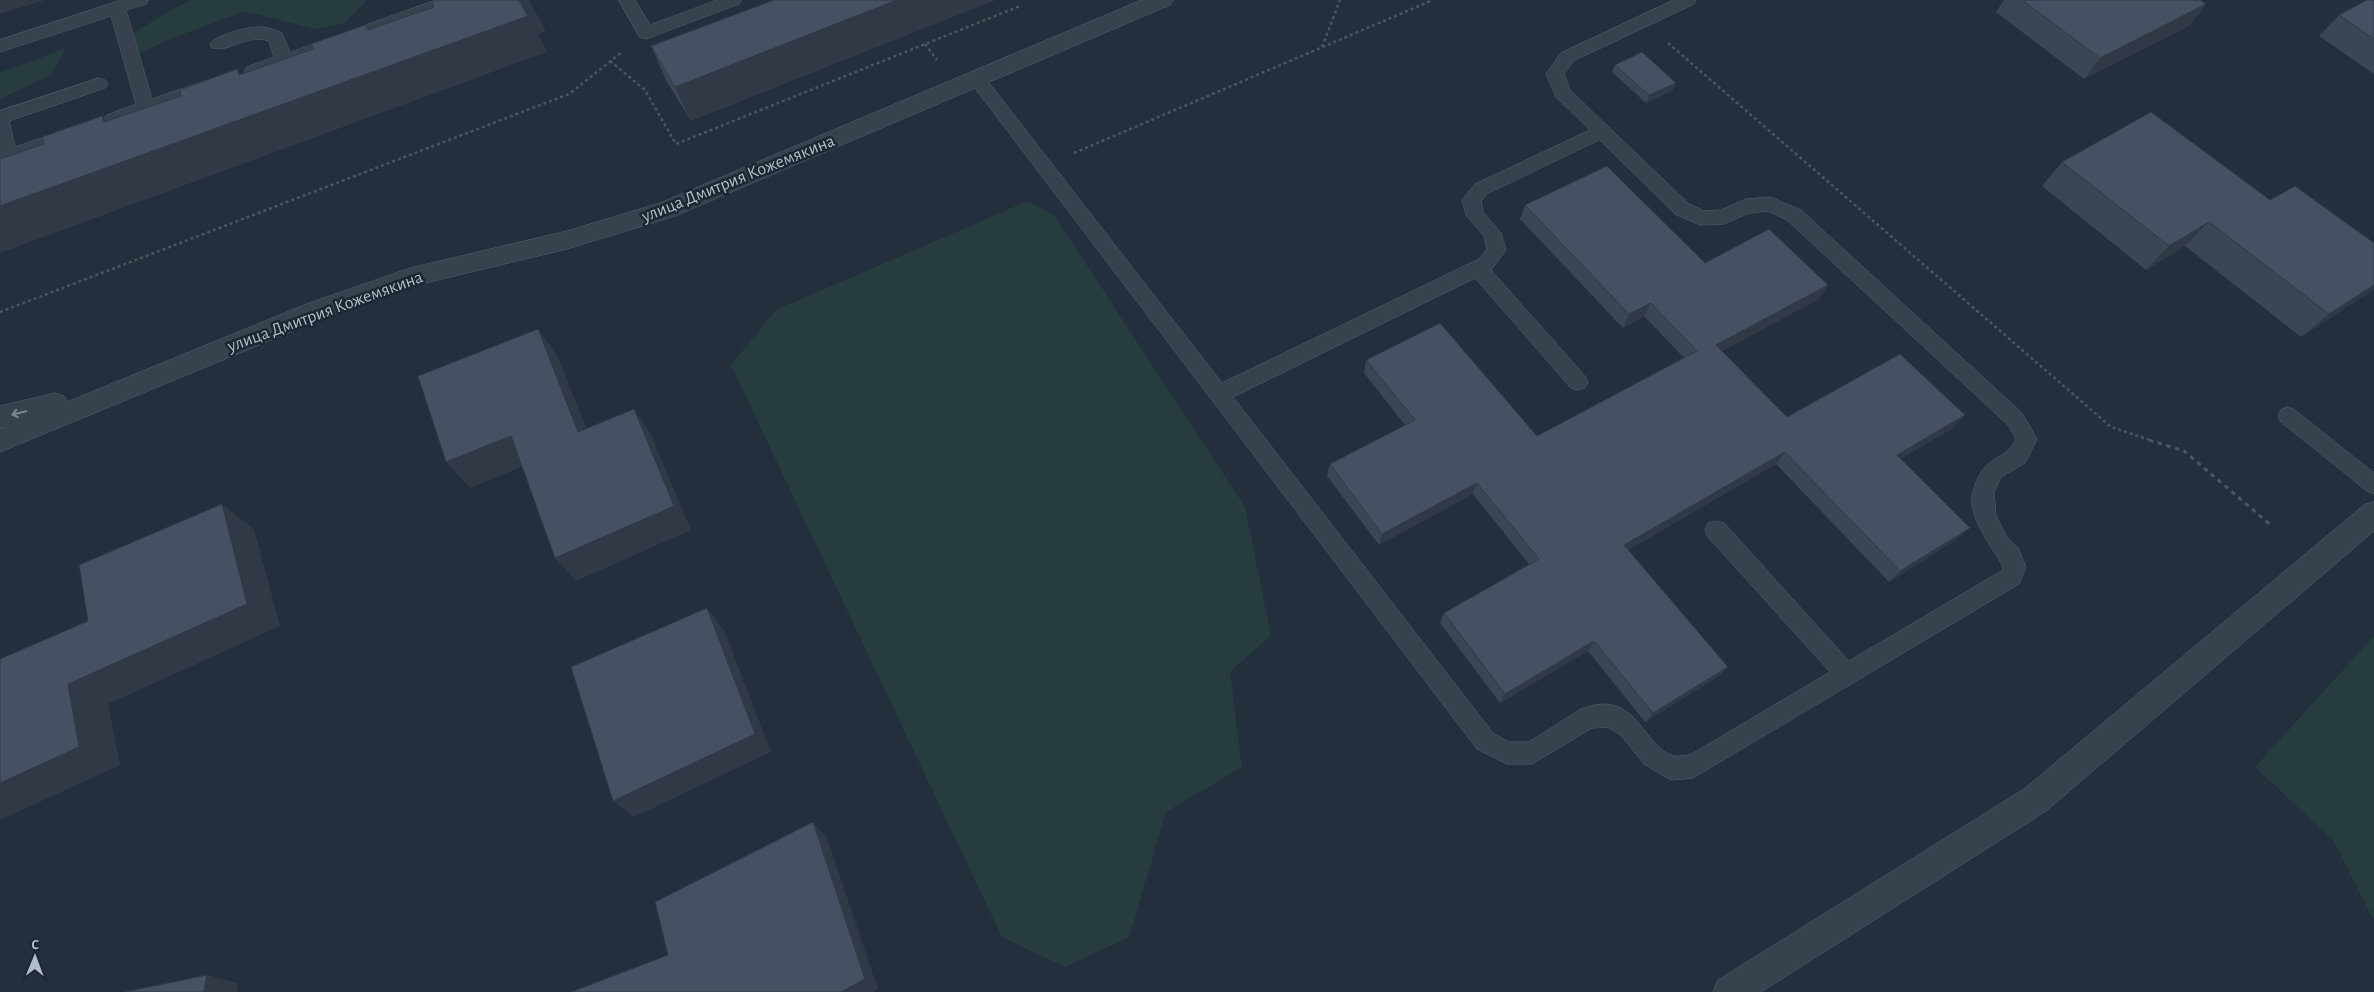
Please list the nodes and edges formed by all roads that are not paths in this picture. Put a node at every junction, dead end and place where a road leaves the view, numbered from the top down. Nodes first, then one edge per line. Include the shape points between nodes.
1 (140, 0) edge
2 (453, 0) edge
3 (627, 0) edge
4 (733, 0) edge
5 (1162, 0) edge
6 (1688, 0) edge
7 (117, 8) junction
8 (218, 44) dead end
9 (0, 46) edge
10 (284, 60) junction
11 (977, 79) junction
12 (99, 84) dead end
13 (146, 108) junction
14 (0, 119) edge
15 (1602, 132) junction
16 (4, 158) edge
17 (1477, 268) junction
18 (1578, 382) dead end
19 (134, 386) junction
20 (1219, 394) junction
21 (2288, 416) dead end
22 (0, 417) edge
23 (0, 441) edge
24 (2374, 485) edge
25 (2374, 514) edge
26 (1716, 530) dead end
27 (1846, 675) junction
28 (1730, 992) edge

1 - 7 lane
2 - 10 lane
3 - 4 lane via 646,33
5 - 11 street, улица Дмитрия Кожемякина
6 - 15 lane via 1567,57 1555,74 1562,93
7 - 9 lane
7 - 13 lane
8 - 10 lane via 250,33 266,32 276,37
10 - 13 lane
11 - 19 street, улица Дмитрия Кожемякина via 668,210 567,240 419,275 313,312
11 - 20 lane
12 - 14 lane
13 - 16 lane
14 - 16 lane
15 - 17 lane via 1481,189 1471,200 1475,215 1492,233 1497,250 1486,264
15 - 27 lane via 1682,209 1702,218 1724,217 1746,206 1770,204 1794,215 2016,419 2027,439 2018,457 1994,471 1983,492 1985,517 2015,567 2011,577
17 - 18 lane
17 - 20 lane
19 -> 22 street, улица Дмитрия Кожемякина
19 - 23 street, улица Дмитрия Кожемякина
20 - 27 lane via 1485,741 1507,753 1532,753 1589,717 1610,716 1629,726 1652,756 1672,768 1693,766
21 - 24 lane
25 - 28 street via 2035,800
26 - 27 lane

